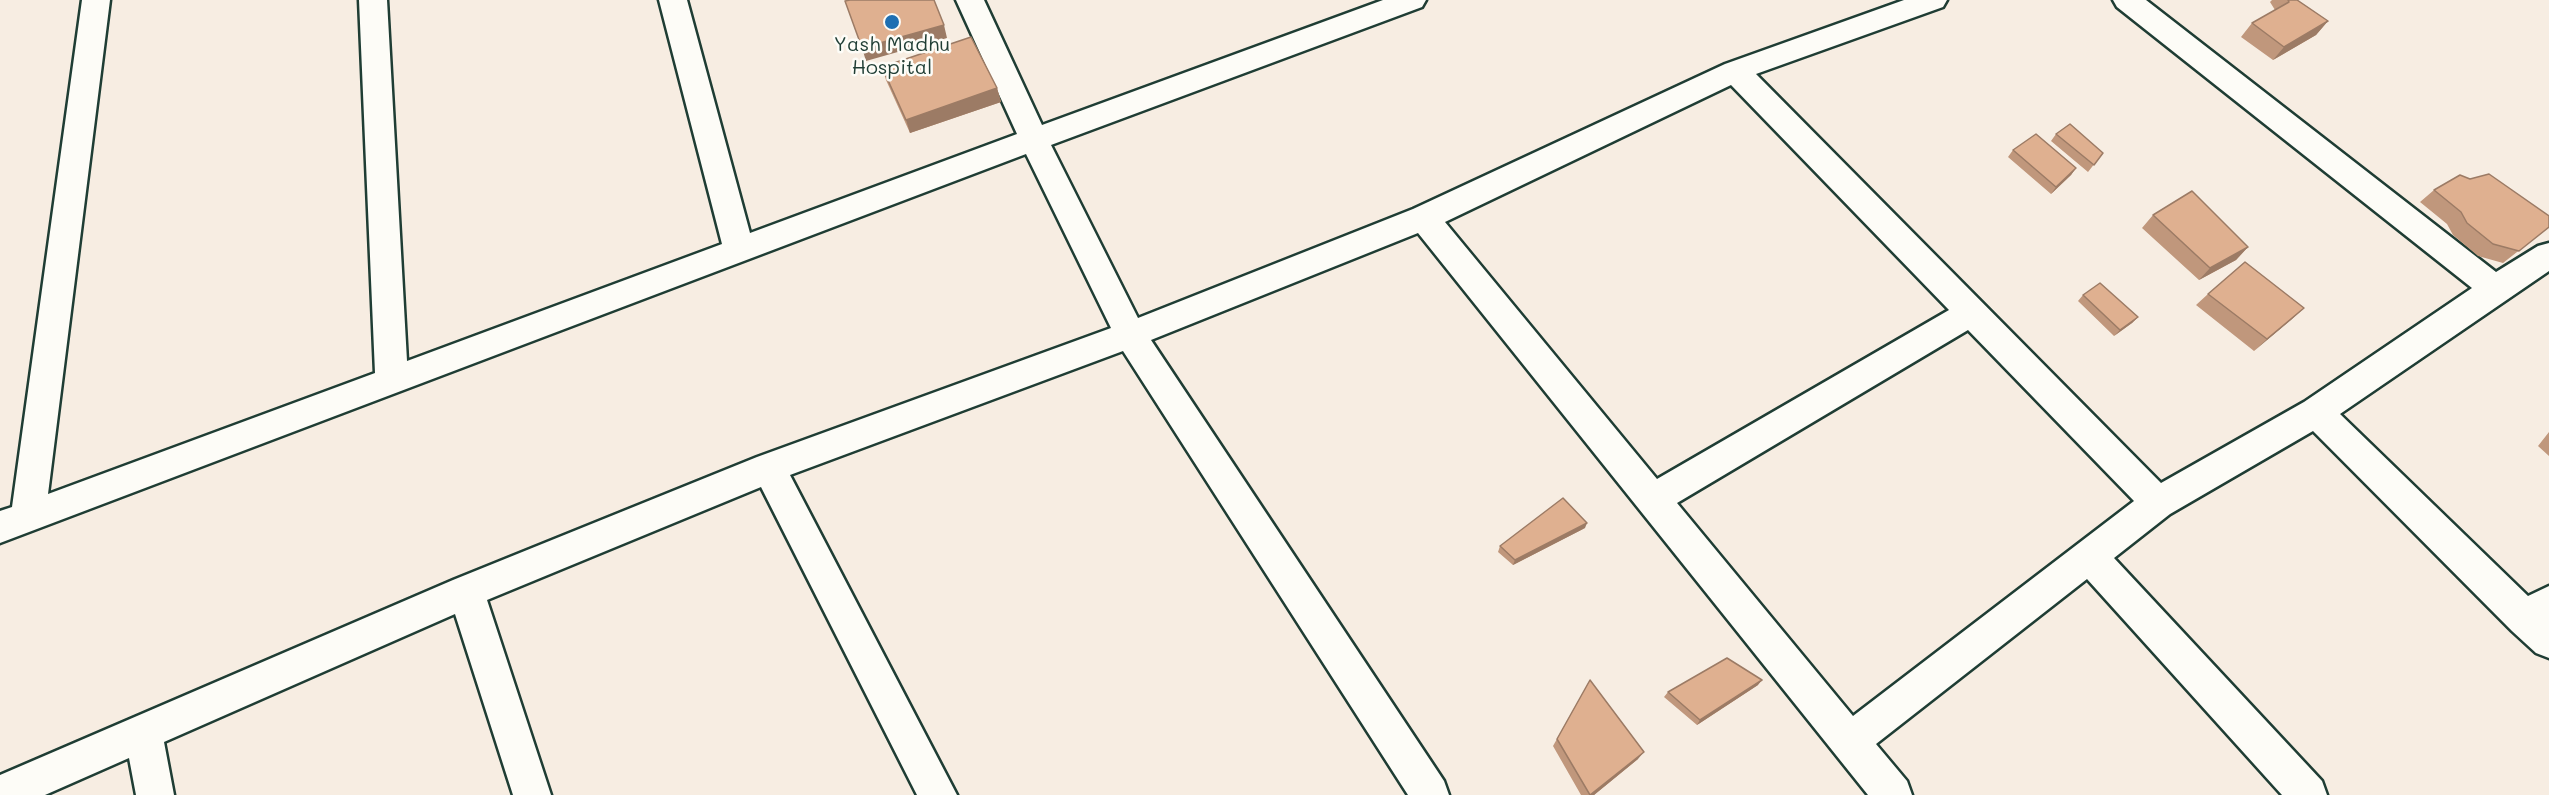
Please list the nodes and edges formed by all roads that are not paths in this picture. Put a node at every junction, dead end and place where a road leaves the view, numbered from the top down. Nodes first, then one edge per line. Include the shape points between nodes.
1 (96, 0) edge
2 (373, 0) edge
3 (673, 0) edge
4 (970, 0) edge
5 (1412, 0) edge
6 (1933, 0) edge
7 (2127, 0) edge
8 (1735, 71) junction
9 (1033, 138) junction
10 (1424, 218) junction
11 (739, 250) junction
12 (2549, 255) edge
13 (2494, 289) junction
14 (1972, 312) junction
15 (1130, 335) junction
16 (392, 382) junction
17 (2316, 412) junction
18 (769, 468) junction
19 (1653, 499) junction
20 (2158, 503) junction
21 (14, 521) edge
22 (2090, 556) junction
23 (466, 592) junction
24 (2541, 621) edge
25 (143, 732) junction
26 (1850, 741) junction
27 (0, 795) edge
28 (155, 795) edge
29 (532, 795) edge
30 (938, 795) edge
31 (1430, 795) edge
32 (1893, 795) edge
33 (2308, 795) edge

1 - 21 street
2 - 16 street
3 - 11 street
4 - 9 street
5 - 9 street
6 - 8 street
7 - 13 street
8 - 10 street
8 - 14 street
9 - 11 street
9 - 15 street
10 - 15 street
10 - 19 street
11 - 16 street
12 - 13 street
13 - 17 street
14 - 19 street
14 - 20 street
15 - 18 street
15 - 31 street
16 - 21 street
17 - 20 street
17 - 24 street
18 - 23 street
18 - 30 street
19 - 26 street
20 - 22 street
22 - 26 street
22 - 33 street
23 - 25 street
23 - 29 street
25 - 27 street
25 - 28 street
26 - 32 street

